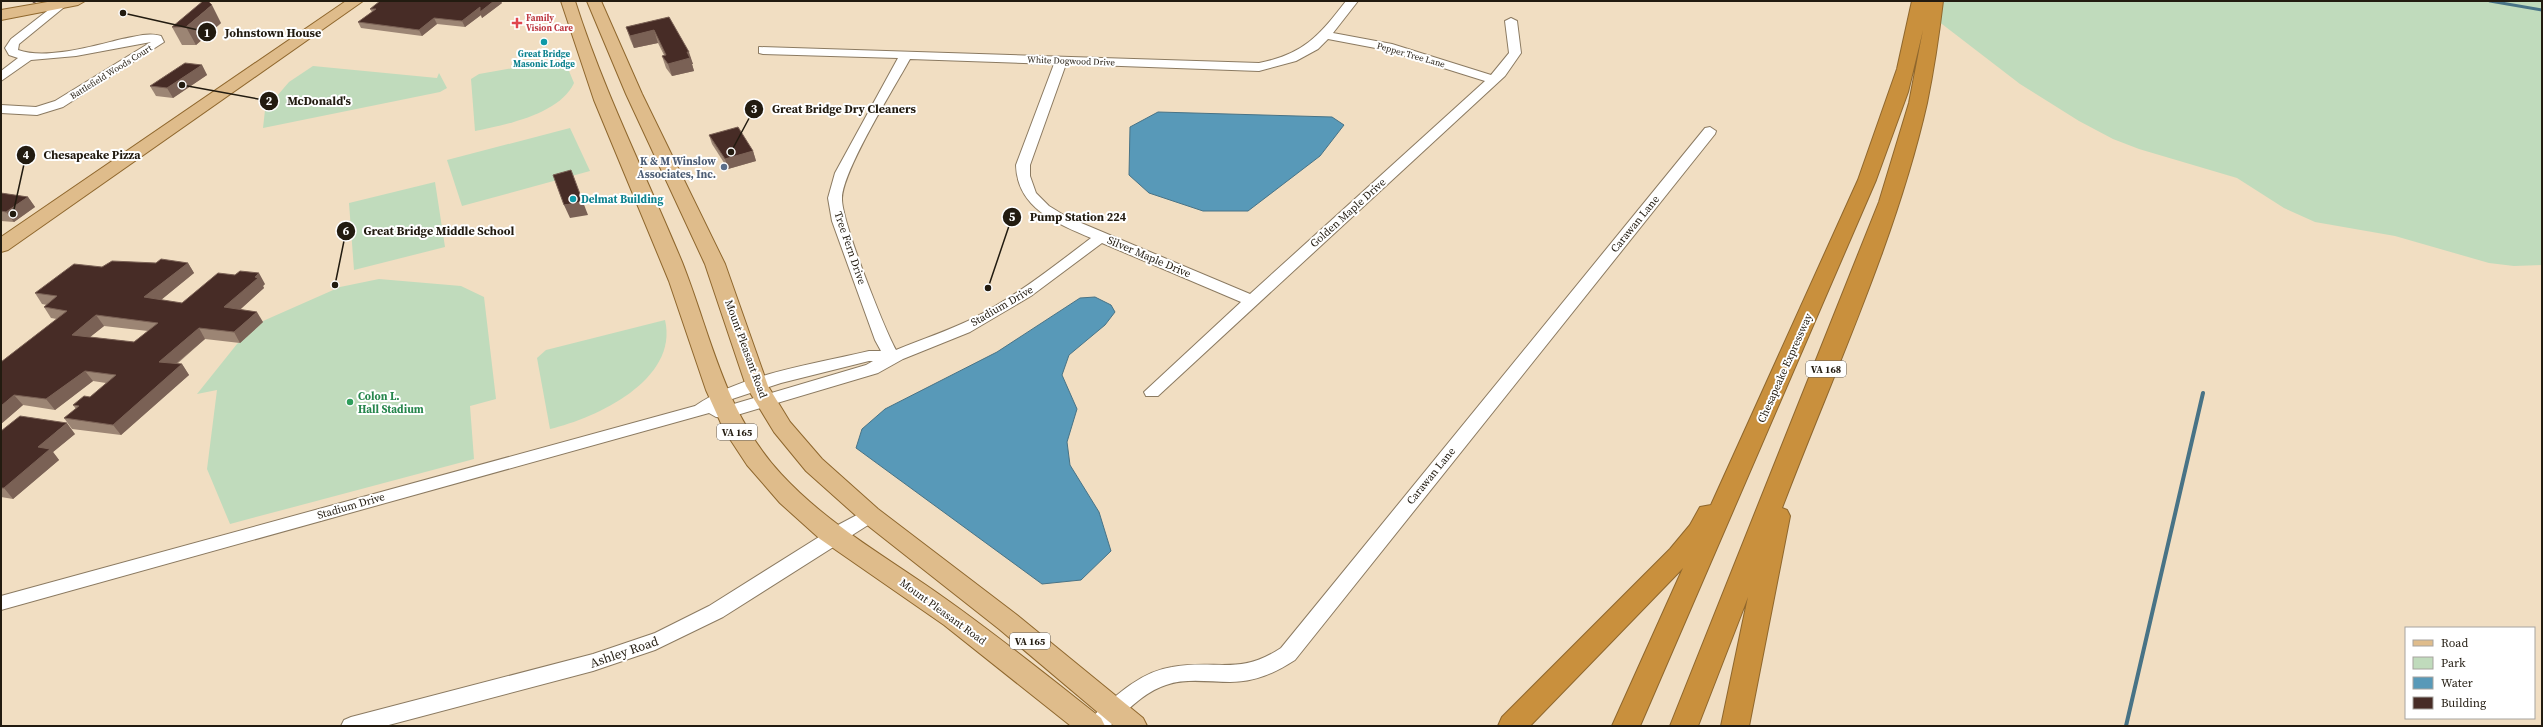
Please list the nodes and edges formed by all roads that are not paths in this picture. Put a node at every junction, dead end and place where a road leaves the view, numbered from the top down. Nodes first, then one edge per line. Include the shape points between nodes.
1 (78, 1) edge
2 (356, 1) edge
3 (568, 1) edge
4 (594, 1) edge
5 (1352, 1) edge
6 (1920, 1) edge
7 (1935, 1) edge
8 (62, 4) junction
9 (1, 15) edge
10 (1511, 21) dead end
11 (1326, 35) junction
12 (763, 50) dead end
13 (906, 55) junction
14 (27, 57) junction
15 (1062, 61) junction
16 (1, 77) edge
17 (1494, 80) junction
18 (1, 109) edge
19 (1710, 131) dead end
20 (1101, 237) junction
21 (1, 246) edge
22 (1252, 301) junction
23 (892, 356) junction
24 (1152, 392) dead end
25 (760, 393) junction
26 (1771, 400) junction
27 (723, 404) junction
28 (1778, 488) junction
29 (870, 515) junction
30 (833, 536) junction
31 (1, 603) edge
32 (1114, 721) edge
33 (351, 726) edge
34 (1090, 726) edge
35 (1512, 726) edge
36 (1626, 726) edge
37 (1684, 726) edge
38 (1735, 726) edge

1 - 8 main road
2 - 21 main road
3 - 27 main road, Mount Pleasant Road / VA 165 via 591,72 629,168 686,296
4 - 25 main road, Mount Pleasant Road / VA 165 via 634,94 715,264
5 - 11 street, White Dogwood Drive
6 - 26 highway, Chesapeake Expressway via 1916,30 1896,105 1840,245
7 - 28 highway, VA 168 via 1930,46 1897,182 1884,221
8 - 9 main road
8 - 14 street via 11,48 12,52
10 - 17 street, Golden Maple Drive via 1517,45 1516,54
11 - 15 street, White Dogwood Drive via 1315,47 1300,56 1259,66
11 - 17 street, Pepper Tree Lane via 1394,49
12 - 13 street, White Dogwood Drive
13 - 15 street, White Dogwood Drive
13 - 23 street, Tree Fern Drive via 842,173 835,198 839,222 883,340
14 - 16 street
14 - 18 street, Battlefield Woods Court via 48,56 145,38 159,40 59,104 37,111
15 - 20 street, Silver Maple Drive via 1026,155 1023,177 1029,194 1051,215
17 - 22 street, Golden Maple Drive
19 - 32 street, Carawan Lane via 1288,654 1271,666 1242,675 1188,673 1164,677 1146,686
20 - 22 street, Silver Maple Drive
20 - 23 street, Stadium Drive via 1004,308 952,334
22 - 24 street, Golden Maple Drive
23 - 25 street, Stadium Drive via 872,368
25 - 27 street, Stadium Drive
25 - 29 main road, Mount Pleasant Road / VA 165 via 782,427 814,465
26 - 35 highway via 1738,450 1703,526 1684,550
26 - 36 highway, Chesapeake Expressway
27 - 30 main road, Mount Pleasant Road / VA 165 via 736,431 756,458 796,505
27 - 31 street, Stadium Drive
28 - 37 highway, VA 168
28 - 38 highway via 1778,525
29 - 30 street, Ashley Road
29 - 32 main road, Mount Pleasant Road / VA 165 via 1008,622
30 - 33 street, Ashley Road via 703,619 633,650 543,677
30 - 34 main road, Mount Pleasant Road / VA 165 via 994,648

